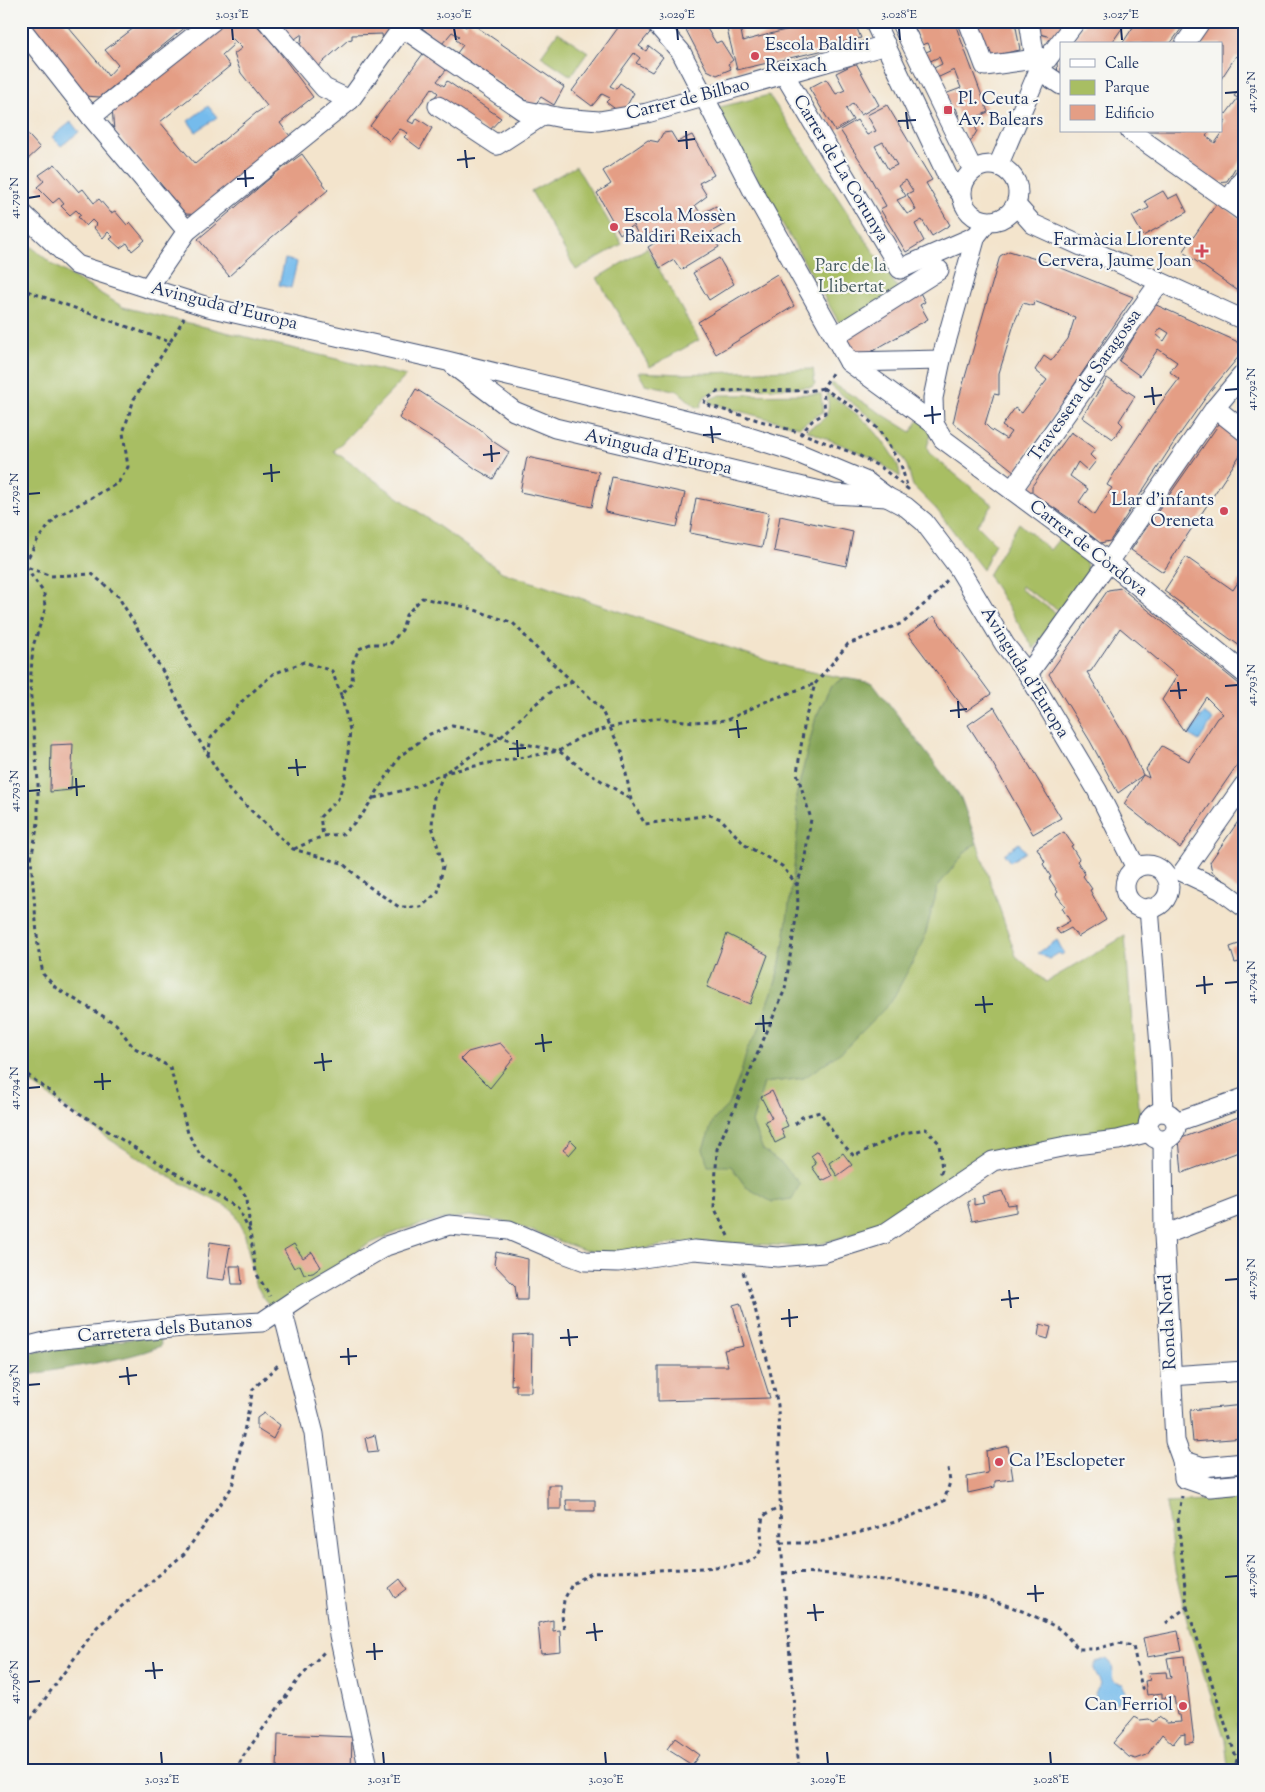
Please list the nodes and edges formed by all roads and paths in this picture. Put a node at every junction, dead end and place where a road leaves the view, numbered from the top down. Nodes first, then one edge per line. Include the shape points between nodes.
1 (213, 21) edge
2 (268, 21) edge
3 (654, 21) edge
4 (874, 21) edge
5 (900, 21) edge
6 (968, 21) edge
7 (1029, 21) edge
8 (1076, 21) edge
9 (1201, 21) edge
10 (405, 25) edge
11 (21, 28) edge
12 (1186, 42) edge
13 (886, 45) junction
14 (1037, 64) junction
15 (784, 74) junction
16 (1060, 84) edge
17 (706, 97) junction
18 (350, 100) junction
19 (438, 106) dead end
20 (545, 114) junction
21 (92, 117) junction
22 (1131, 132) edge
23 (998, 166) junction
24 (973, 170) junction
25 (1244, 177) edge
26 (961, 194) junction
27 (1228, 201) junction
28 (21, 212) edge
29 (1244, 212) edge
30 (995, 220) junction
31 (188, 231) junction
32 (939, 270) dead end
33 (1160, 282) junction
34 (21, 287) edge
35 (148, 288) junction
36 (192, 302) junction
37 (1244, 320) edge
38 (834, 336) junction
39 (170, 342) junction
40 (942, 360) junction
41 (447, 361) junction
42 (850, 362) junction
43 (1244, 374) edge
44 (823, 388) junction
45 (1215, 408) junction
46 (934, 424) junction
47 (1244, 431) edge
48 (801, 433) junction
49 (793, 451) junction
50 (1012, 490) junction
51 (888, 497) junction
52 (1109, 562) junction
53 (23, 565) edge
54 (958, 567) junction
55 (1244, 673) edge
56 (1028, 674) junction
57 (573, 682) junction
58 (815, 684) junction
59 (341, 695) junction
60 (610, 728) junction
61 (500, 738) junction
62 (559, 751) junction
63 (208, 755) junction
64 (444, 773) junction
65 (1244, 785) edge
66 (373, 799) junction
67 (631, 800) junction
68 (322, 836) junction
69 (293, 849) junction
70 (1136, 868) junction
71 (1175, 875) junction
72 (797, 885) junction
73 (1244, 907) edge
74 (1149, 908) junction
75 (21, 1070) edge
76 (1244, 1098) edge
77 (1169, 1117) junction
78 (795, 1124) dead end
79 (1156, 1136) junction
80 (933, 1203) junction
81 (1244, 1204) edge
82 (250, 1232) junction
83 (1164, 1235) junction
84 (737, 1253) junction
85 (282, 1309) junction
86 (21, 1348) edge
87 (292, 1350) junction
88 (1244, 1371) edge
89 (1172, 1376) junction
90 (1244, 1463) edge
91 (948, 1468) dead end
92 (1183, 1469) junction
93 (1244, 1484) edge
94 (781, 1507) junction
95 (781, 1543) junction
96 (784, 1573) junction
97 (1187, 1607) junction
98 (1166, 1623) dead end
99 (564, 1628) dead end
100 (340, 1636) junction
101 (1144, 1693) dead end
102 (21, 1732) edge
103 (1237, 1760) junction
104 (1244, 1770) edge
105 (236, 1771) edge
106 (369, 1771) edge
107 (799, 1771) edge
108 (1234, 1771) edge

1 - 21 street
2 - 18 street via 324,88
3 - 17 street via 681,52
4 - 13 street
5 - 24 street
6 - 14 street via 985,66
7 - 14 street
8 - 14 street
9 - 12 street
10 - 18 street
10 - 20 street, Carrer de Bilbao via 522,110
11 - 21 street
13 - 15 street, Carrer de Bilbao
13 - 26 street via 948,177
14 - 16 street
14 - 23 street
15 - 17 street, Carrer de Bilbao
15 - 30 street, Carrer de La Corunya via 900,269
17 - 20 street, Carrer de Bilbao via 647,113 599,121
17 - 38 street via 752,189
18 - 31 street
19 - 20 street via 497,145
21 - 31 street
22 - 27 street
23 - 24 street via 985,165
23 - 30 street via 1010,173 1018,191
24 - 26 street via 964,181
25 - 27 street
26 - 30 street via 962,202 975,218
27 - 29 street
28 - 35 street, Avinguda d'Europa via 77,265
30 - 33 street via 1033,224
30 - 40 street
31 - 35 street
32 - 38 street
33 - 37 street
33 - 50 street, Travessera de Saragossa
34 - 39 path
35 - 36 street, Avinguda d'Europa
36 - 39 path
36 - 41 street, Avinguda d'Europa
38 - 42 street
39 - 53 path via 134,399 123,433 128,466 118,483 56,517
40 - 42 street
40 - 46 street via 933,398
41 - 49 street, Avinguda d'Europa via 720,428
41 - 51 street, Avinguda d'Europa via 514,411 555,428 833,494
42 - 44 path via 839,365
42 - 46 street
43 - 45 street
44 - 48 path via 825,413
44 - 48 path via 717,392 705,400 704,404
44 - 48 path via 879,430 901,464 908,488 858,455
45 - 47 street
45 - 52 street
46 - 50 street, Carrer de Còrdova via 943,439
48 - 49 path
49 - 51 street, Avinguda d'Europa via 867,482
50 - 52 street, Carrer de Còrdova
51 - 54 street, Avinguda d'Europa via 906,506 924,522
52 - 55 street, Carrer de Còrdova
52 - 56 street
53 - 63 path via 51,576 92,574 118,596
53 - 82 path via 44,593 45,610 34,646 30,686 38,781 38,823 31,858 43,974 56,988 116,1024 133,1047 170,1067 188,1133 200,1155 233,1178 247,1198
54 - 56 street, Avinguda d'Europa via 1005,645
54 - 58 path via 937,594 903,623 848,644
56 - 70 street, Avinguda d'Europa via 1097,790
57 - 59 path via 513,623 466,607 422,598 406,615 402,630 390,644 370,644 359,648 353,662 352,683
57 - 60 path via 600,707
57 - 61 path via 555,688
58 - 60 path via 727,720 694,722 658,718
58 - 72 path via 805,720 797,773 811,819
59 - 63 path via 332,671 304,662 273,674 240,703 211,738
59 - 68 path via 350,730 346,775 338,799 320,817
60 - 62 path via 580,737
60 - 67 path via 622,752
61 - 62 path
61 - 64 path
61 - 66 path via 452,726 430,734 400,756
62 - 64 path
62 - 67 path
63 - 69 path via 230,790
64 - 66 path via 412,788
64 - 69 path via 434,797 432,826 443,866 438,892 421,907 399,907 342,863
65 - 71 street
66 - 68 path via 344,834
67 - 72 path via 645,824 710,815 721,819 745,845 782,866
68 - 69 path
70 - 71 street via 1147,865
70 - 74 street via 1126,880 1126,894 1140,908
71 - 73 street via 1221,890
71 - 74 street via 1165,900
72 - 84 path via 798,905 785,989 717,1149 714,1207
74 - 77 street via 1162,1075
75 - 82 path via 88,1118 237,1207
76 - 77 street
77 - 79 street via 1175,1133 1169,1139
77 - 79 street via 1157,1113 1150,1118 1148,1123
78 - 80 path via 802,1117 820,1112 836,1137 854,1156 904,1133 926,1129 939,1143 942,1170
79 - 80 street, Carretera dels Butanos via 1066,1146 993,1161
79 - 83 street, Ronda Nord via 1163,1183
80 - 84 street, Carretera dels Butanos via 884,1234 823,1254 778,1257
81 - 83 street
82 - 85 path via 256,1273
83 - 89 street, Ronda Nord
84 - 85 street, Carretera dels Butanos via 694,1250 618,1262 585,1261 509,1230 449,1225 386,1246
84 - 94 path via 754,1304 778,1405
85 - 86 street, Carretera dels Butanos via 262,1322 53,1340
85 - 87 street
87 - 100 street via 314,1434
87 - 102 path via 253,1389 232,1487 184,1554 97,1627
88 - 89 street
89 - 92 street, Ronda Nord via 1175,1441
90 - 92 street
91 - 95 path via 950,1482 944,1502 905,1519 816,1543
92 - 93 street via 1210,1487
92 - 97 path via 1178,1518
94 - 95 path
94 - 99 path via 763,1516 762,1547 757,1557 745,1564 592,1573 572,1584 564,1600
95 - 96 path
96 - 101 path via 809,1571 948,1590 1027,1613 1056,1627 1079,1649 1096,1649 1118,1643 1133,1646
96 - 107 path
97 - 98 path
97 - 103 path
100 - 105 path via 297,1680
100 - 106 street
103 - 104 path
103 - 108 path

